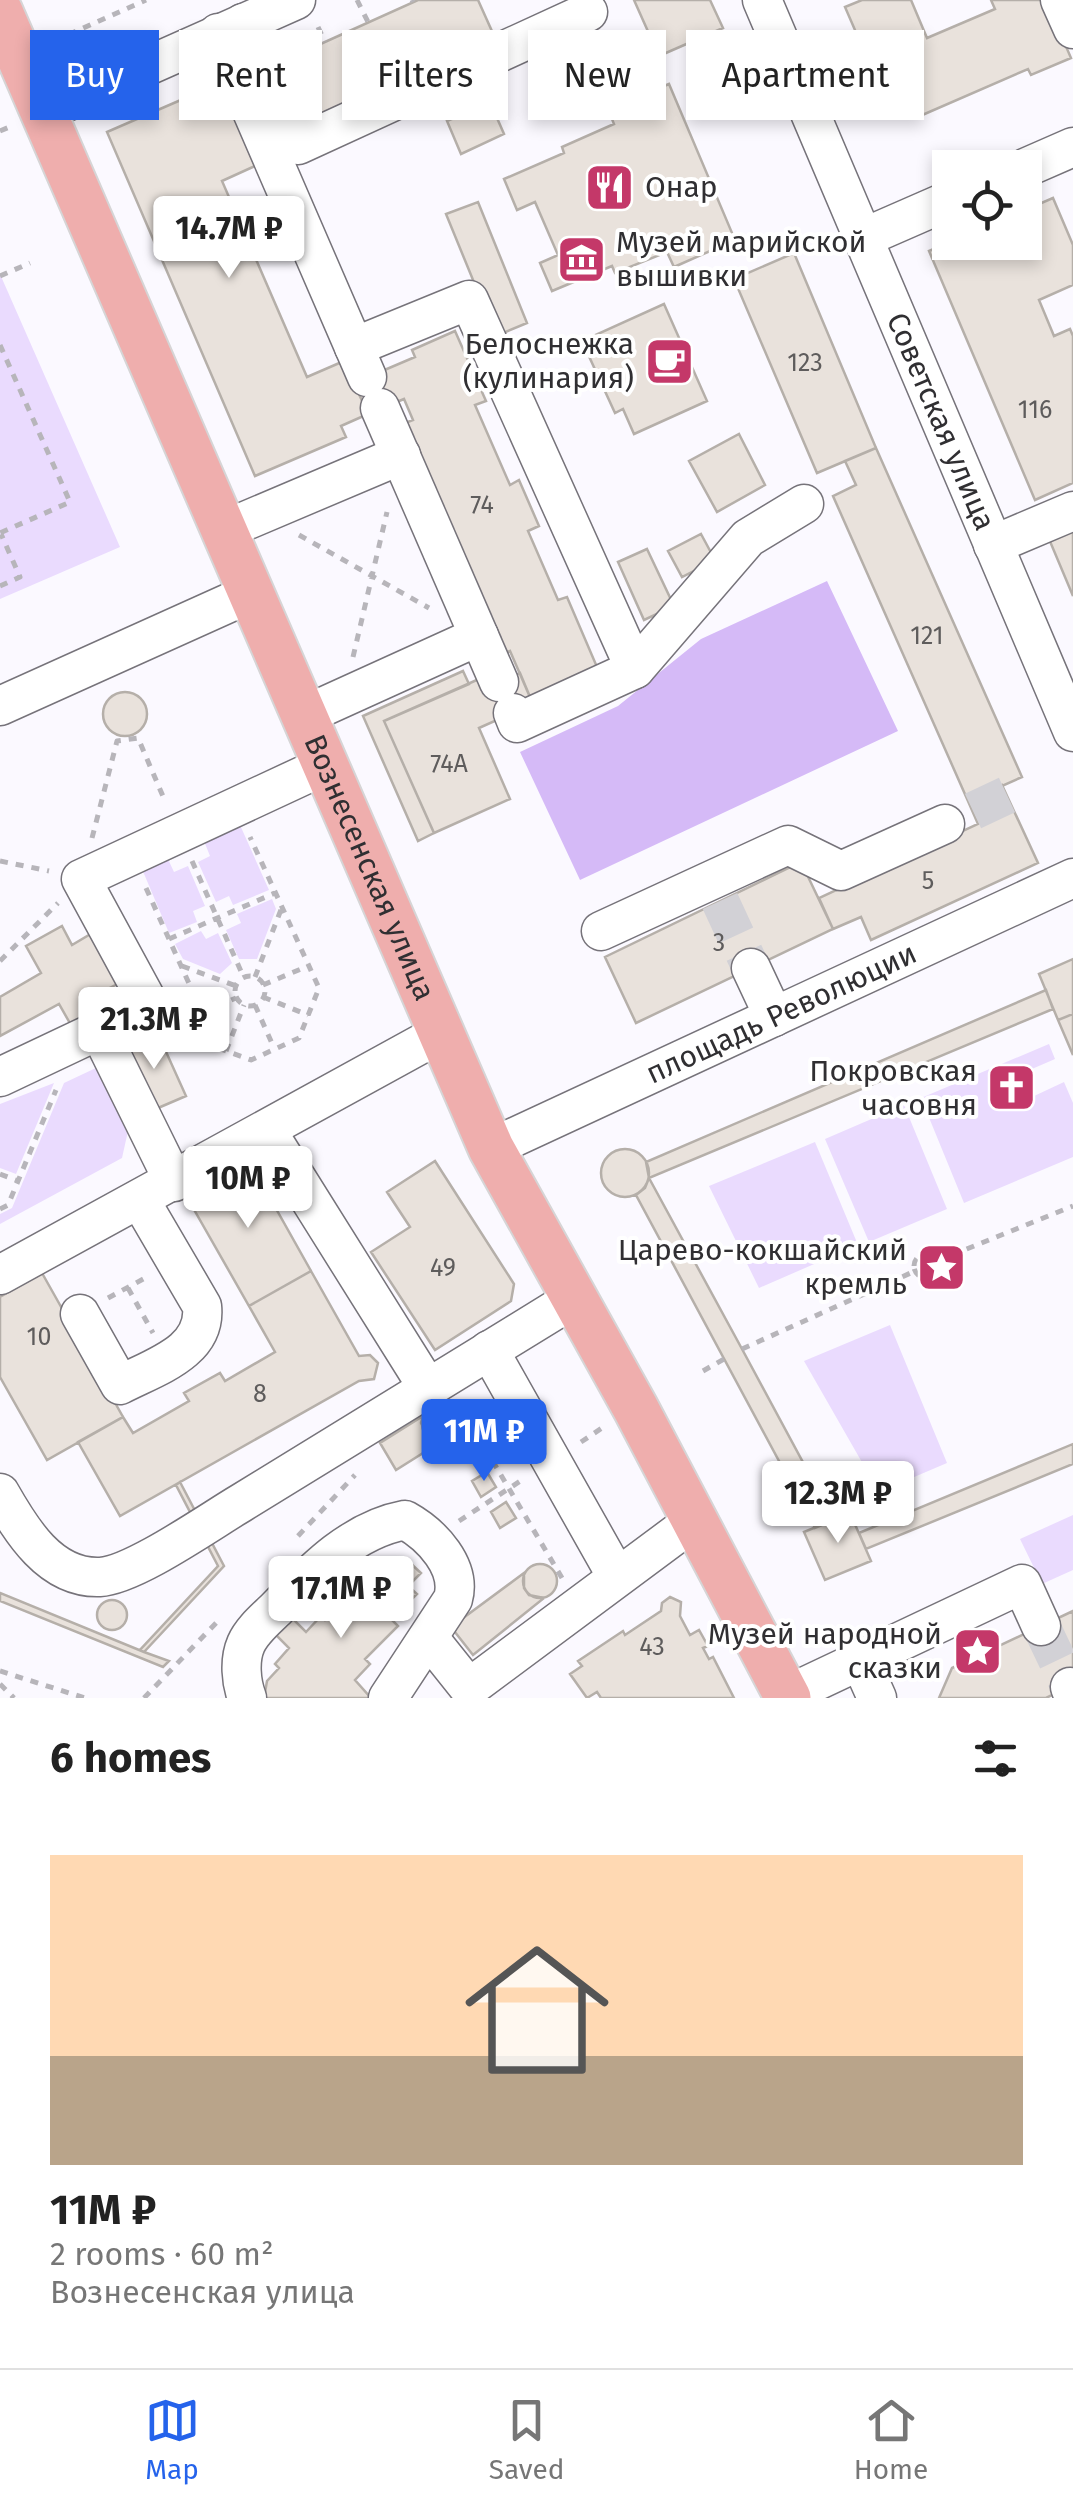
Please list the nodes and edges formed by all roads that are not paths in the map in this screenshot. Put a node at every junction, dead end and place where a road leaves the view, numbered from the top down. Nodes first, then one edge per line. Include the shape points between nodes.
1 (296, 0) edge
2 (762, 0) edge
3 (1060, 0) edge
4 (588, 12) dead end
5 (1, 17) edge
6 (230, 28) junction
7 (1073, 29) edge
8 (159, 60) edge
9 (30, 81) edge
10 (48, 120) edge
11 (1073, 147) edge
12 (1042, 161) edge
13 (932, 208) edge
14 (863, 238) junction
15 (367, 378) junction
16 (401, 455) junction
17 (804, 504) dead end
18 (1073, 511) edge
19 (243, 522) junction
20 (993, 544) junction
21 (250, 593) junction
22 (479, 636) junction
23 (635, 669) junction
24 (0, 706) edge
25 (324, 706) junction
26 (1073, 732) edge
27 (326, 765) junction
28 (946, 824) tunnel mouth
29 (1073, 878) edge
30 (602, 930) dead end
31 (751, 968) tunnel mouth
32 (774, 1017) junction
33 (441, 1033) junction
34 (88, 1036) junction
35 (0, 1077) edge
36 (267, 1131) junction
37 (491, 1148) junction
38 (174, 1182) junction
39 (140, 1200) junction
40 (0, 1275) edge
41 (574, 1299) junction
42 (80, 1314) road end
43 (489, 1350) junction
44 (436, 1383) junction
45 (0, 1493) edge
46 (695, 1520) junction
47 (617, 1578) junction
48 (1041, 1626) tunnel mouth
49 (428, 1638) junction
50 (860, 1660) junction
51 (788, 1696) edge
52 (247, 1698) edge
53 (388, 1698) edge
54 (878, 1698) edge

1 - 6 street
2 - 14 street, Советская улица
3 - 7 street
4 - 6 street via 298,145
5 - 9 main road, Вознесенская улица
6 - 8 street
6 - 15 street
10 - 19 main road, Вознесенская улица
11 - 12 street
13 - 14 street
14 - 20 street, Советская улица
15 - 16 street
15 - 23 street via 469,300
16 - 19 street
16 - 22 street
17 - 23 street via 748,538
18 - 20 street
19 - 21 main road, Вознесенская улица
20 - 26 street, Советская улица
21 - 24 street
21 - 25 main road, Вознесенская улица
22 - 23 street via 517,723
22 - 25 street
25 - 27 main road, Вознесенская улица
27 - 33 main road, Вознесенская улица
27 - 34 street via 81,879 150,1006
28 - 30 street via 841,871 788,846 715,891
29 - 32 street, площадь Революции
31 - 32 street
32 - 37 street, площадь Революции
33 - 36 street
33 - 37 main road, Вознесенская улица
34 - 35 street
34 - 38 street
36 - 38 street
36 - 44 street
37 - 41 main road, Вознесенская улица
38 - 39 street
39 - 40 street
39 - 42 street via 202,1306 200,1334 191,1346 120,1386
41 - 43 street
41 - 46 main road, Вознесенская улица
43 - 44 street
43 - 47 street
44 - 45 street via 117,1574 80,1574 48,1558
46 - 47 street
46 - 51 main road, Вознесенская улица
47 - 49 street via 469,1688
48 - 50 street via 1022,1584
49 - 52 street via 456,1588 450,1564 418,1528 405,1520 389,1523 321,1564 253,1632 242,1673
49 - 53 street
50 - 51 street
50 - 54 street

